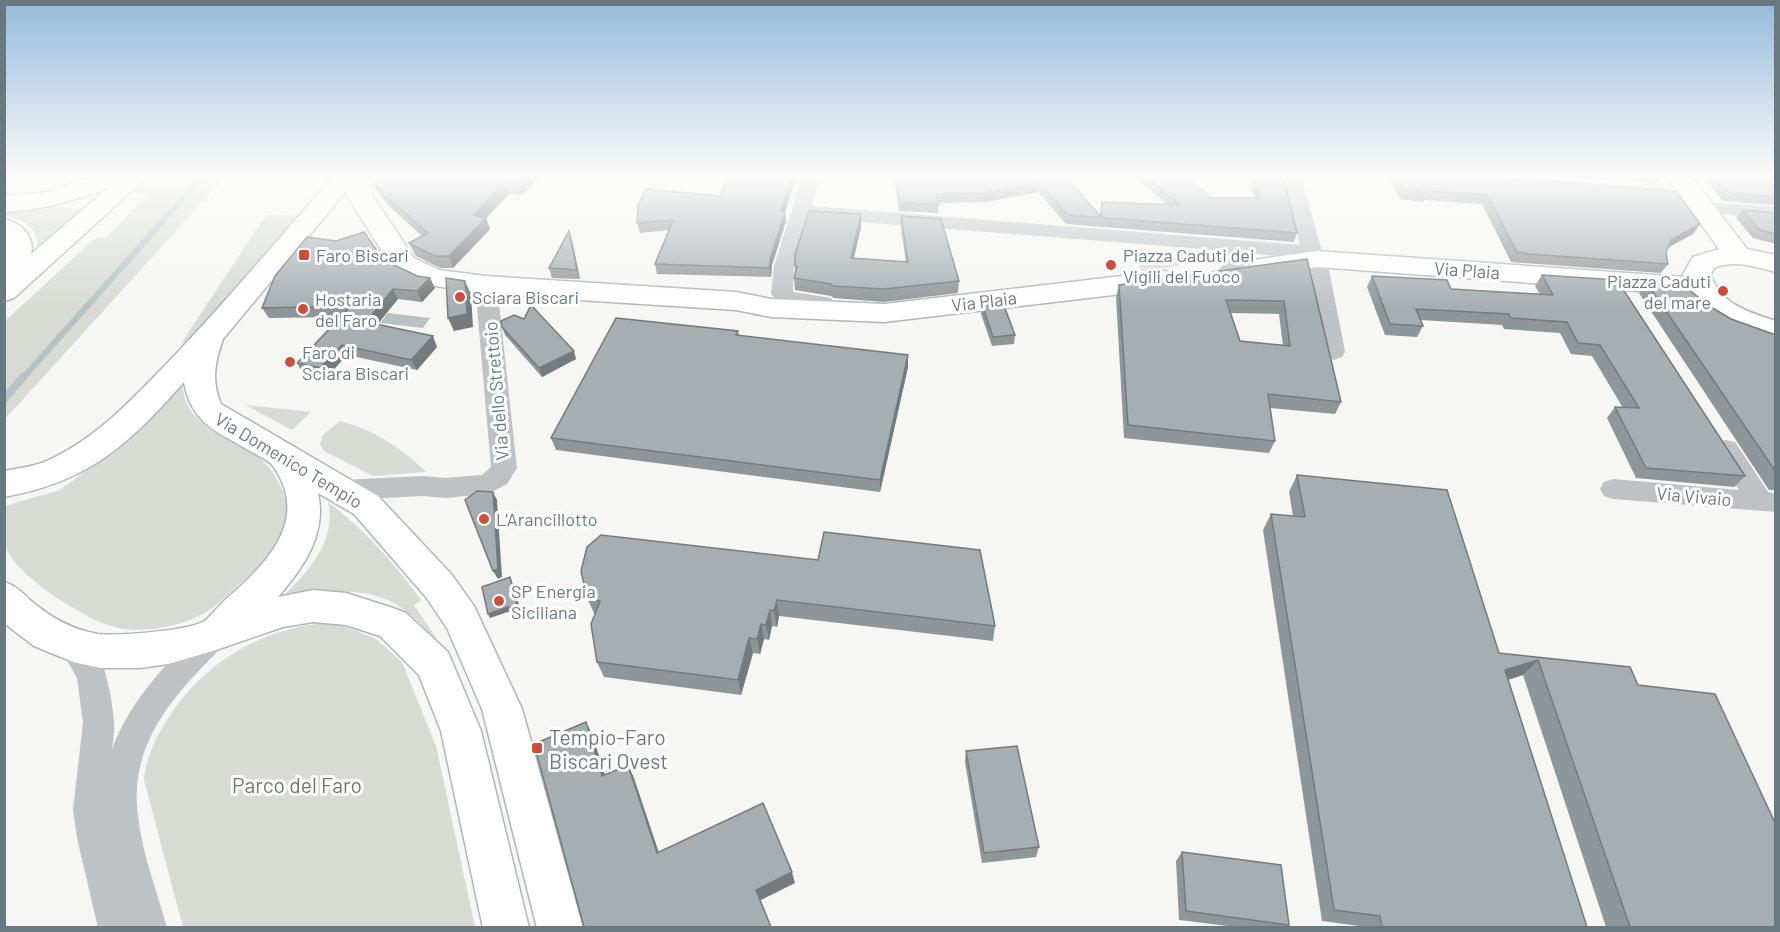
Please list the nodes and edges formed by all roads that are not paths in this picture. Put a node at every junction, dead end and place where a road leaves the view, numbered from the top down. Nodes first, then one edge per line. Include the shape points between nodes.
1 (85, 220) edge
2 (309, 220) edge
3 (376, 220) edge
4 (797, 220) edge
5 (915, 220) edge
6 (1304, 220) edge
7 (1710, 220) edge
8 (4, 226) edge
9 (1314, 255) junction
10 (1739, 257) junction
11 (1776, 264) edge
12 (784, 266) junction
13 (1211, 267) junction
14 (4, 277) edge
15 (486, 285) junction
16 (1700, 287) junction
17 (4, 292) edge
18 (736, 301) junction
19 (855, 312) junction
20 (1776, 331) edge
21 (210, 336) junction
22 (1334, 352) dead end
23 (1714, 431) edge
24 (285, 457) junction
25 (4, 484) edge
26 (445, 488) junction
27 (1613, 489) dead end
28 (342, 490) junction
29 (1768, 502) edge
30 (384, 523) junction
31 (4, 597) edge
32 (216, 634) junction
33 (73, 645) junction
34 (116, 927) edge
35 (149, 927) edge
36 (506, 927) edge
37 (560, 927) edge

1 - 17 main road
2 - 21 main road, Via Domenico Tempio
3 - 15 main road, Via Plaia via 404,264 433,278
4 - 12 street
5 - 13 street via 1126,238
6 - 9 street
7 - 10 main road
8 - 14 main road via 15,233 20,243 18,255
9 - 13 main road, Via Plaia
9 - 16 main road, Via Plaia via 1623,291 1666,285
9 - 22 street
10 - 11 main road
10 - 16 main road via 1718,257 1703,263 1697,273
12 - 18 street via 766,296
12 - 19 street via 784,298 839,304
13 - 19 main road, Via Plaia via 884,313
15 - 18 main road, Via Plaia
15 - 26 street, Via dello Strettoio via 504,468 488,484
16 - 20 main road via 1732,314
18 - 19 main road, Via Plaia via 771,308
21 - 24 main road, Via Domenico Tempio via 199,364 198,386 209,411
21 - 25 main road via 129,421 93,450 62,468
23 - 29 street
24 - 28 main road, Via Domenico Tempio
24 - 32 main road via 302,495 303,532 284,565
26 - 28 street
26 - 30 street via 394,505
27 - 29 street, Via Vivaio
28 - 30 main road, Via Domenico Tempio via 366,505
30 - 37 main road, Via Domenico Tempio via 439,586 461,617 482,660 502,709
31 - 33 main road via 48,634
32 - 33 main road via 140,651 100,651
32 - 35 street via 150,704 130,739 121,779 121,814
32 - 36 main road via 283,610 313,606 346,609 393,624 434,664 461,731
33 - 34 street via 92,678 99,723 90,810

